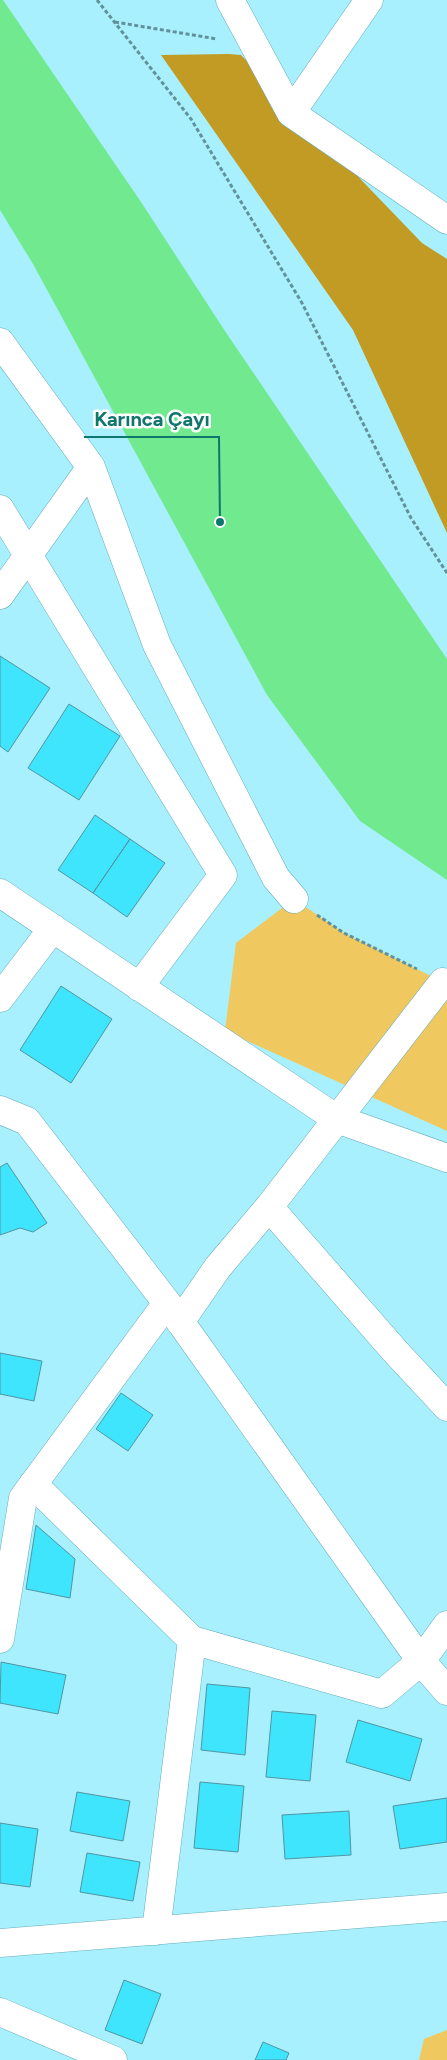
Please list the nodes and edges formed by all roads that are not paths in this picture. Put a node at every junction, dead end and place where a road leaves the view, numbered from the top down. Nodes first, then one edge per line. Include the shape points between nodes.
1 (230, 0) edge
2 (369, 0) edge
3 (291, 113) junction
4 (447, 220) edge
5 (0, 342) edge
6 (90, 467) junction
7 (0, 509) edge
8 (28, 554) junction
9 (0, 594) edge
10 (0, 893) edge
11 (294, 899) road end
12 (53, 928) junction
13 (443, 982) road end
14 (140, 986) junction
15 (0, 998) edge
16 (0, 1110) edge
17 (337, 1119) junction
18 (447, 1158) edge
19 (270, 1207) junction
20 (174, 1312) junction
21 (447, 1407) edge
22 (19, 1494) edge
23 (447, 1625) edge
24 (0, 1639) edge
25 (192, 1640) junction
26 (421, 1661) junction
27 (447, 1691) edge
28 (447, 1908) edge
29 (156, 1931) junction
30 (0, 1943) edge
31 (0, 2012) edge
32 (113, 2060) edge

1 - 3 street
2 - 3 street
3 - 4 street
5 - 6 street
6 - 8 street
6 - 11 street via 157,645 276,878
7 - 8 street
8 - 9 street
8 - 14 street via 223,875
10 - 12 street
12 - 14 street
12 - 15 street
13 - 17 street
14 - 17 street
16 - 20 street via 27,1121
17 - 18 street
17 - 19 street
19 - 20 street
19 - 21 street
20 - 22 street
20 - 26 street
22 - 24 street
22 - 25 street
23 - 26 street
25 - 26 street via 382,1694
25 - 29 street
26 - 27 street
28 - 29 street
29 - 30 street
31 - 32 street

